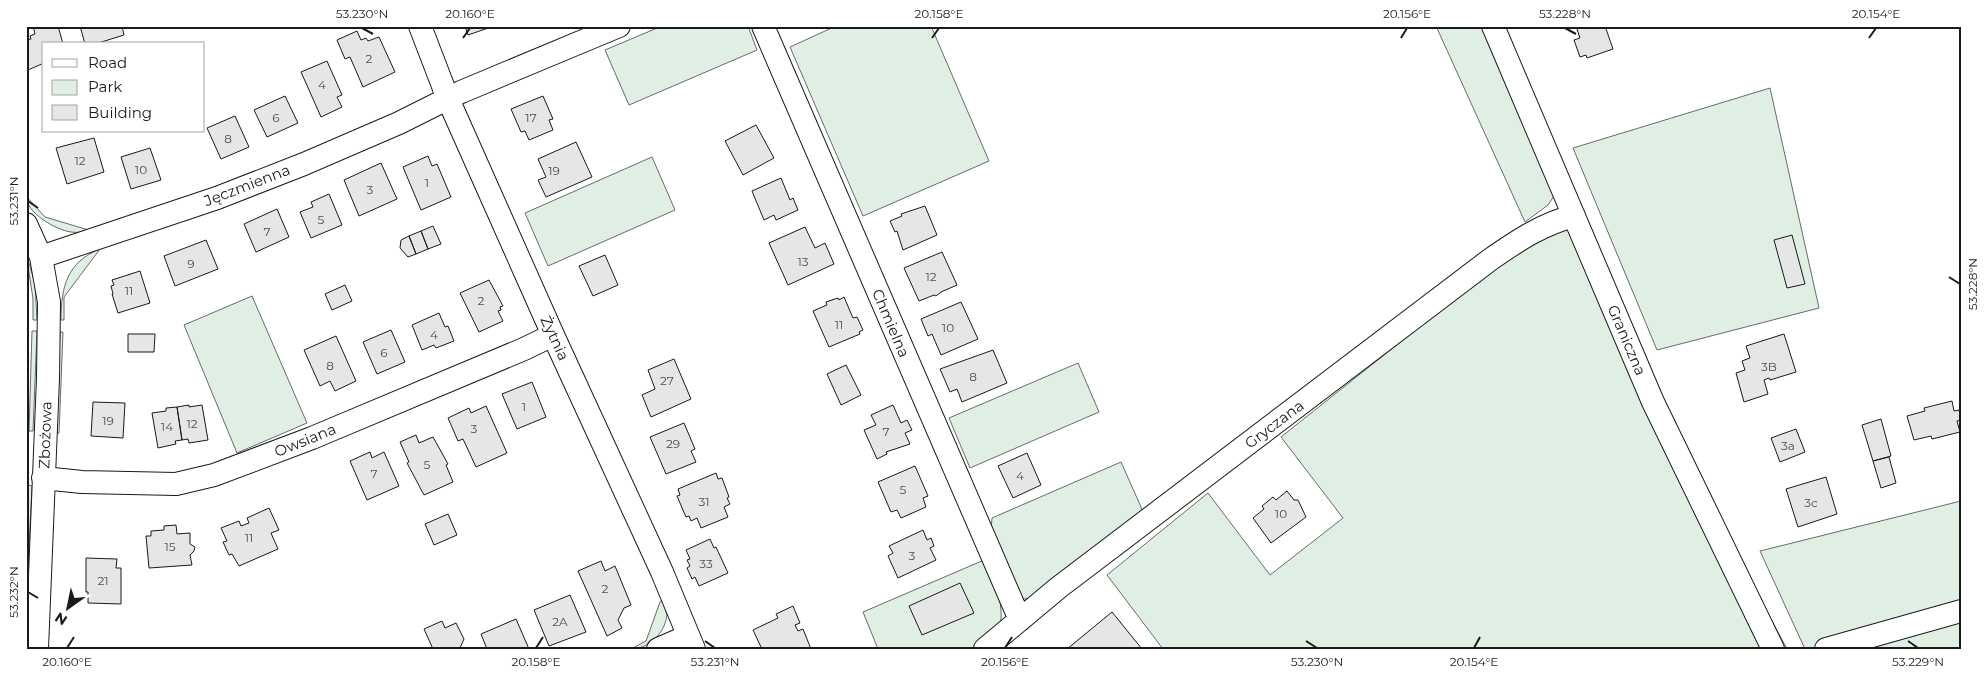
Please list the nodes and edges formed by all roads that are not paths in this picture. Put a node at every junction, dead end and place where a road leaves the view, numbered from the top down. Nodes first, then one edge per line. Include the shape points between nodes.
1 (420, 26) edge
2 (619, 26) edge
3 (763, 26) edge
4 (1493, 26) edge
5 (448, 99) junction
6 (1574, 216) junction
7 (26, 224) edge
8 (41, 257) junction
9 (553, 335) junction
10 (43, 478) junction
11 (1961, 611) edge
12 (1020, 620) junction
13 (691, 642) edge
14 (37, 649) edge
15 (658, 649) edge
16 (985, 649) edge
17 (1773, 649) edge
18 (1826, 649) edge

1 - 5 street, Żytnia
2 - 5 street, Jęczmienna
3 - 12 street, Chmielna
4 - 6 street, Graniczna
5 - 8 street, Jęczmienna via 399,123 226,194
5 - 9 street, Żytnia
6 - 12 street, Gryczana via 1535,229 1490,259
6 - 17 street, Graniczna via 1653,402
7 - 8 street, Zbożowa
8 - 10 street, Zbożowa via 49,302
9 - 10 street, Owsiana via 322,434 214,475 176,484
9 - 13 street, Żytnia
10 - 14 street, Zbożowa
11 - 18 street
12 - 16 street, Gryczana
13 - 15 street

